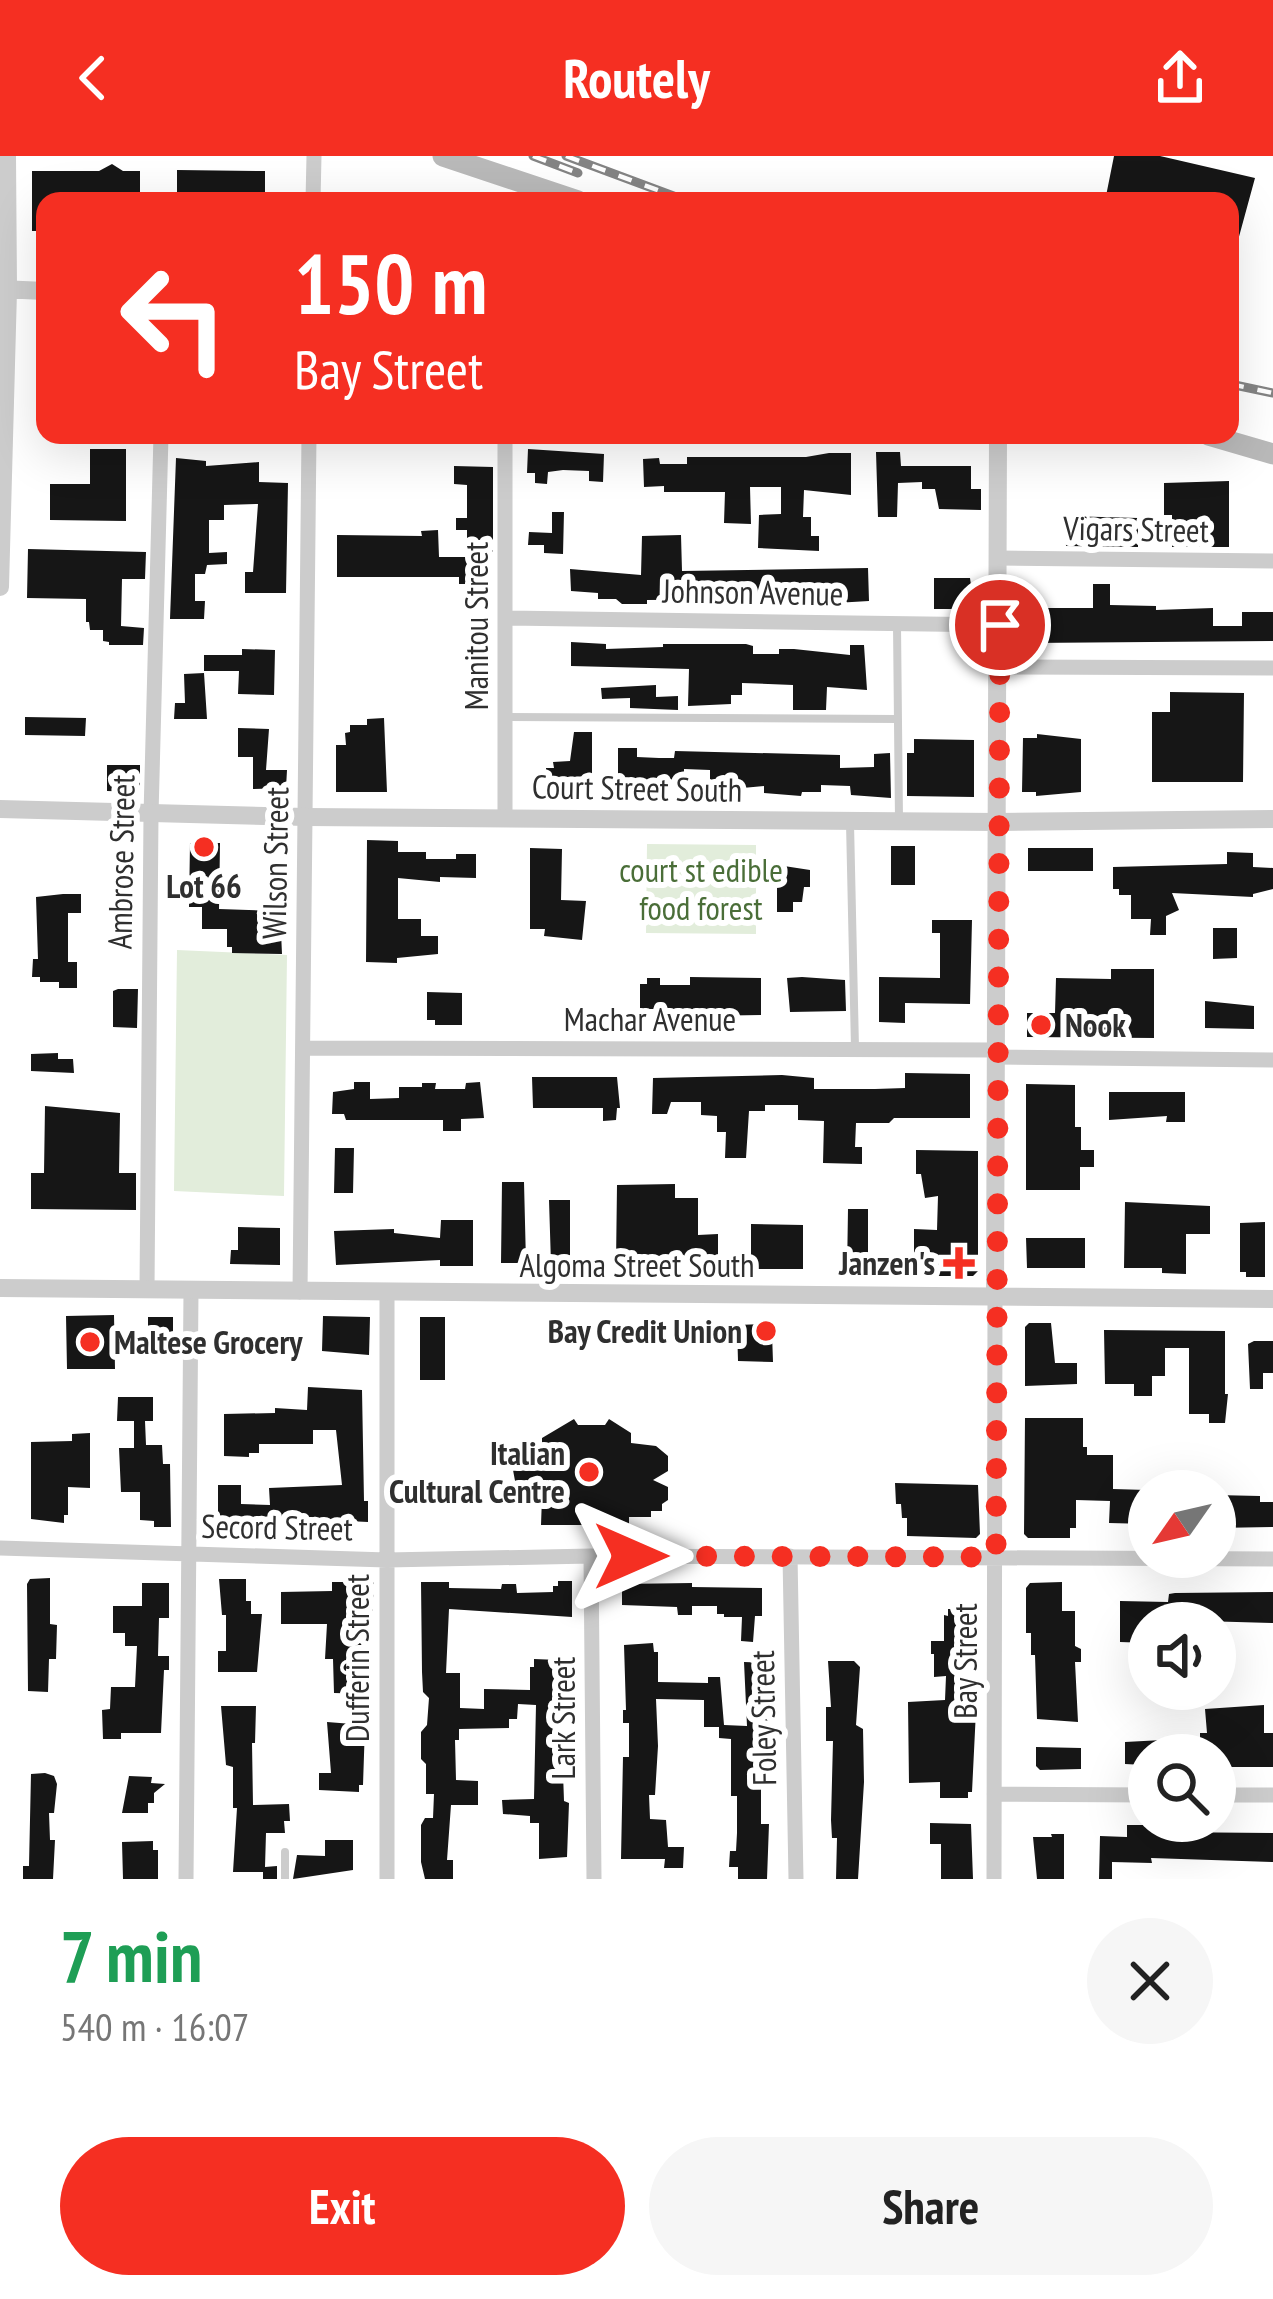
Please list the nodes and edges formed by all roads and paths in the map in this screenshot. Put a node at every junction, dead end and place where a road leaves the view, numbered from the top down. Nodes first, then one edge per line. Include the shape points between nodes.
1 (8, 156) edge
2 (314, 156) edge
3 (443, 156) edge
4 (313, 192) edge
5 (551, 192) edge
6 (4, 290) edge
7 (36, 291) edge
8 (161, 444) edge
9 (309, 444) edge
10 (505, 444) edge
11 (998, 444) edge
12 (1239, 444) edge
13 (1273, 454) edge
14 (999, 558) junction
15 (1273, 561) edge
16 (0, 587) edge
17 (506, 618) junction
18 (897, 624) junction
19 (1000, 625) junction
20 (1000, 667) junction
21 (1273, 668) edge
22 (506, 717) junction
23 (898, 719) junction
24 (0, 809) edge
25 (151, 815) junction
26 (505, 816) junction
27 (306, 817) junction
28 (1273, 819) edge
29 (850, 820) junction
30 (899, 821) junction
31 (998, 822) junction
32 (303, 1048) junction
33 (855, 1050) junction
34 (996, 1053) junction
35 (1273, 1060) edge
36 (0, 1288) edge
37 (147, 1289) junction
38 (191, 1291) junction
39 (300, 1292) junction
40 (386, 1294) junction
41 (995, 1298) junction
42 (1273, 1299) edge
43 (0, 1548) edge
44 (192, 1555) junction
45 (591, 1556) junction
46 (790, 1556) junction
47 (996, 1557) junction
48 (1273, 1559) edge
49 (388, 1560) junction
50 (994, 1794) junction
51 (1128, 1795) edge
52 (1236, 1795) edge
53 (1273, 1795) edge
54 (285, 1852) dead end
55 (187, 1879) edge
56 (285, 1879) edge
57 (387, 1879) edge
58 (594, 1879) edge
59 (796, 1879) edge
60 (994, 1879) edge

1 - 6 street
2 - 4 street
3 - 5 main road
6 - 7 street
6 - 16 street
8 - 25 street, Ambrose Street
9 - 27 street, Wilson Street
10 - 17 street, Manitou Street
11 - 14 street, Bay Street
12 - 13 main road
14 - 15 street, Vigars Street
14 - 19 street, Bay Street
17 - 18 street, Johnson Avenue
17 - 22 street, Manitou Street
18 - 19 street, Johnson Avenue
18 - 23 lane
19 - 20 street, Bay Street
20 - 21 street
20 - 31 street, Bay Street
22 - 23 lane
22 - 26 street, Manitou Street
23 - 30 lane
24 - 25 street, Court Street South
25 - 27 street, Court Street South
25 - 37 street, Ambrose Street
26 - 27 street, Court Street South
26 - 29 street, Court Street South
27 - 32 street, Wilson Street
28 - 31 street, Court Street South
29 - 30 street, Court Street South
29 - 33 lane
30 - 31 street, Court Street South
31 - 34 street, Bay Street
32 - 33 street, Machar Avenue
32 - 39 street, Wilson Street
33 - 34 street, Machar Avenue
34 - 35 street, Machar Avenue
34 - 41 street, Bay Street
36 - 37 street, Algoma Street South
37 - 38 street, Algoma Street South
38 - 39 street, Algoma Street South
38 - 44 street
39 - 40 street, Algoma Street South
40 - 41 street, Algoma Street South
40 - 49 street, Dufferin Street
41 - 42 street, Algoma Street South
41 - 47 street, Bay Street
43 - 44 street, Secord Street
44 - 49 street, Secord Street
44 - 55 street
45 - 46 street, Secord Street
45 - 49 street, Secord Street
45 - 58 street, Lark Street
46 - 47 street, Secord Street
46 - 59 street, Foley Street
47 - 48 street, Secord Street
47 - 50 street, Bay Street
49 - 57 street, Dufferin Street
50 - 51 street
50 - 60 street, Bay Street
52 - 53 street
54 - 56 lane

